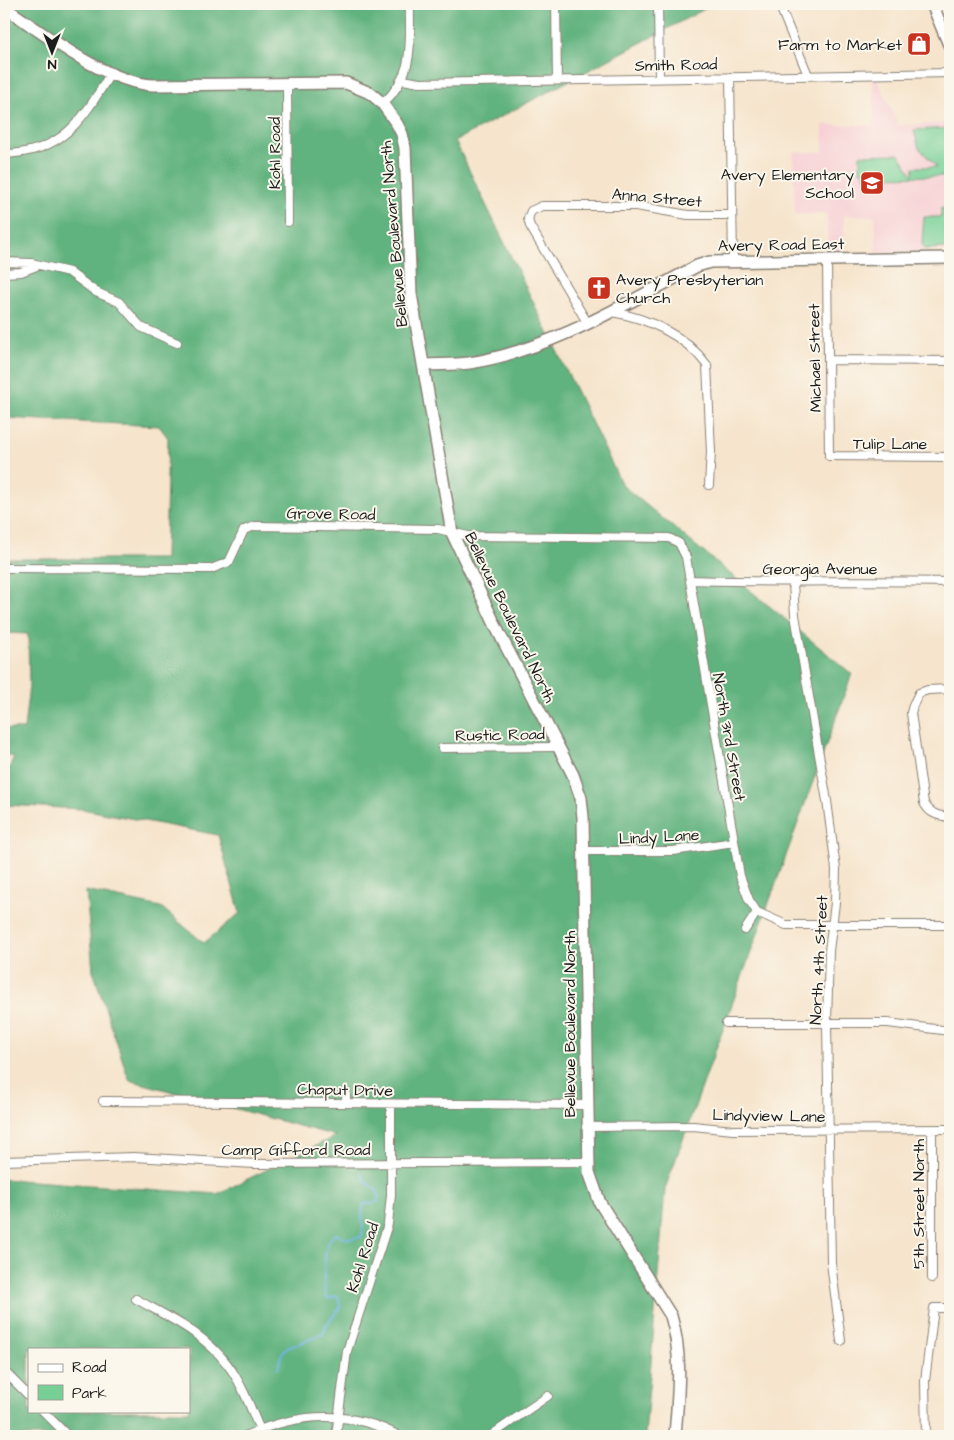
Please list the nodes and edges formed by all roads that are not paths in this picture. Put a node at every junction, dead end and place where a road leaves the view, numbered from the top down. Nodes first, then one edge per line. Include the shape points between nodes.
1 (410, 4) edge
2 (556, 4) edge
3 (658, 4) edge
4 (779, 4) edge
5 (932, 4) edge
6 (4, 7) edge
7 (950, 47) edge
8 (950, 73) edge
9 (110, 74) junction
10 (808, 75) junction
11 (730, 77) junction
12 (659, 78) junction
13 (403, 80) junction
14 (557, 80) junction
15 (287, 83) junction
16 (383, 104) junction
17 (4, 154) edge
18 (732, 215) junction
19 (288, 222) dead end
20 (950, 258) edge
21 (826, 259) junction
22 (733, 260) junction
23 (4, 262) edge
24 (41, 265) junction
25 (4, 272) edge
26 (610, 312) junction
27 (588, 324) junction
28 (177, 343) dead end
29 (828, 360) junction
30 (950, 362) edge
31 (423, 365) junction
32 (829, 456) joint
33 (950, 457) edge
34 (710, 485) dead end
35 (452, 533) junction
36 (679, 544) joint
37 (4, 568) edge
38 (690, 580) junction
39 (950, 582) edge
40 (793, 583) junction
41 (950, 689) edge
42 (557, 747) junction
43 (442, 748) dead end
44 (950, 817) edge
45 (734, 842) junction
46 (584, 852) junction
47 (757, 912) junction
48 (950, 925) edge
49 (832, 926) junction
50 (745, 930) dead end
51 (726, 1023) dead end
52 (827, 1024) junction
53 (950, 1031) edge
54 (346, 1092) dead end
55 (103, 1101) dead end
56 (346, 1102) junction
57 (391, 1104) junction
58 (586, 1105) junction
59 (586, 1127) junction
60 (830, 1129) junction
61 (932, 1130) junction
62 (950, 1130) edge
63 (4, 1161) edge
64 (587, 1162) junction
65 (391, 1164) junction
66 (932, 1278) dead end
67 (136, 1299) dead end
68 (950, 1308) edge
69 (841, 1341) dead end
70 (4, 1372) edge
71 (28, 1395) edge
72 (548, 1396) dead end
73 (43, 1412) edge
74 (338, 1417) junction
75 (260, 1430) junction
76 (68, 1436) edge
77 (245, 1436) edge
78 (336, 1436) edge
79 (399, 1436) edge
80 (490, 1436) edge
81 (675, 1436) edge
82 (926, 1436) edge

1 - 13 street via 408,61
2 - 14 street
3 - 12 street
4 - 10 street
5 - 7 main road
6 - 9 main road, Bellevue Boulevard North
8 - 10 street, Smith Road
9 - 15 main road, Bellevue Boulevard North via 126,81 152,85
9 - 17 street via 84,114 64,136 43,148
10 - 11 street, Smith Road
11 - 12 street, Smith Road
11 - 18 street
12 - 14 street, Smith Road
13 - 14 street, Smith Road via 420,83
13 - 16 street
15 - 16 main road, Bellevue Boulevard North via 346,84 370,93
15 - 19 street, Kohl Road
16 - 31 main road, Bellevue Boulevard North via 397,124 404,148 411,294
18 - 22 street
18 - 27 street, Anna Street via 688,215 636,206 542,206 531,211 528,219
20 - 21 main road, Avery Road East
21 - 22 main road, Avery Road East
21 - 29 street, Michael Street
22 - 26 main road, Avery Road East via 697,266
23 - 24 street
24 - 25 street via 26,271
24 - 28 street via 69,272 96,292 119,302 142,327
26 - 27 main road, Avery Road East
26 - 34 street via 635,316 660,327 708,365
27 - 31 main road, Avery Road East via 545,341 469,363
29 - 30 street
29 - 32 street, Michael Street
31 - 35 main road, Bellevue Boulevard North
32 - 33 street, Tulip Lane
35 - 36 street, Grove Road via 468,536 668,538
35 - 37 street, Grove Road via 428,528 255,526 244,530 229,562 211,569
35 - 42 main road, Bellevue Boulevard North
36 - 38 street, North 3rd Street via 686,557
38 - 40 street, Georgia Avenue
38 - 45 street, North 3rd Street
39 - 40 street, Georgia Avenue
40 - 49 street, North 4th Street via 795,615 836,869
41 - 44 street via 919,693 912,713 924,803 927,809
42 - 43 street, Rustic Road
42 - 46 main road, Bellevue Boulevard North via 573,775 581,798
45 - 46 street, Lindy Lane via 679,851
45 - 47 street, North 3rd Street via 744,890
46 - 58 main road, Bellevue Boulevard North
47 - 49 street via 786,925
47 - 50 street
48 - 49 street
49 - 52 street, North 4th Street
51 - 52 street
52 - 53 street via 888,1023
52 - 60 street, North 4th Street
54 - 56 street
55 - 56 street, Chaput Drive
56 - 57 street, Chaput Drive
57 - 58 street, Chaput Drive
57 - 65 street, Kohl Road
58 - 59 main road, Bellevue Boulevard North
59 - 60 street, Lindyview Lane
59 - 64 main road, Bellevue Boulevard North
60 - 61 street, Lindyview Lane
60 - 69 street, North 4th Street via 831,1263
61 - 62 street, Lindyview Lane
61 - 66 street, 5th Street North
63 - 65 street, Camp Gifford Road via 134,1157 234,1164
64 - 65 street, Camp Gifford Road
64 - 81 main road, Bellevue Boulevard North via 600,1204 671,1316 679,1362
65 - 74 street, Kohl Road via 386,1239 347,1351
67 - 75 street via 192,1331 220,1355 239,1382
68 - 82 street via 934,1308 925,1381
70 - 71 street
72 - 80 street
73 - 76 street
74 - 75 street via 298,1418
74 - 78 street, Kohl Road
74 - 79 street
75 - 77 street

